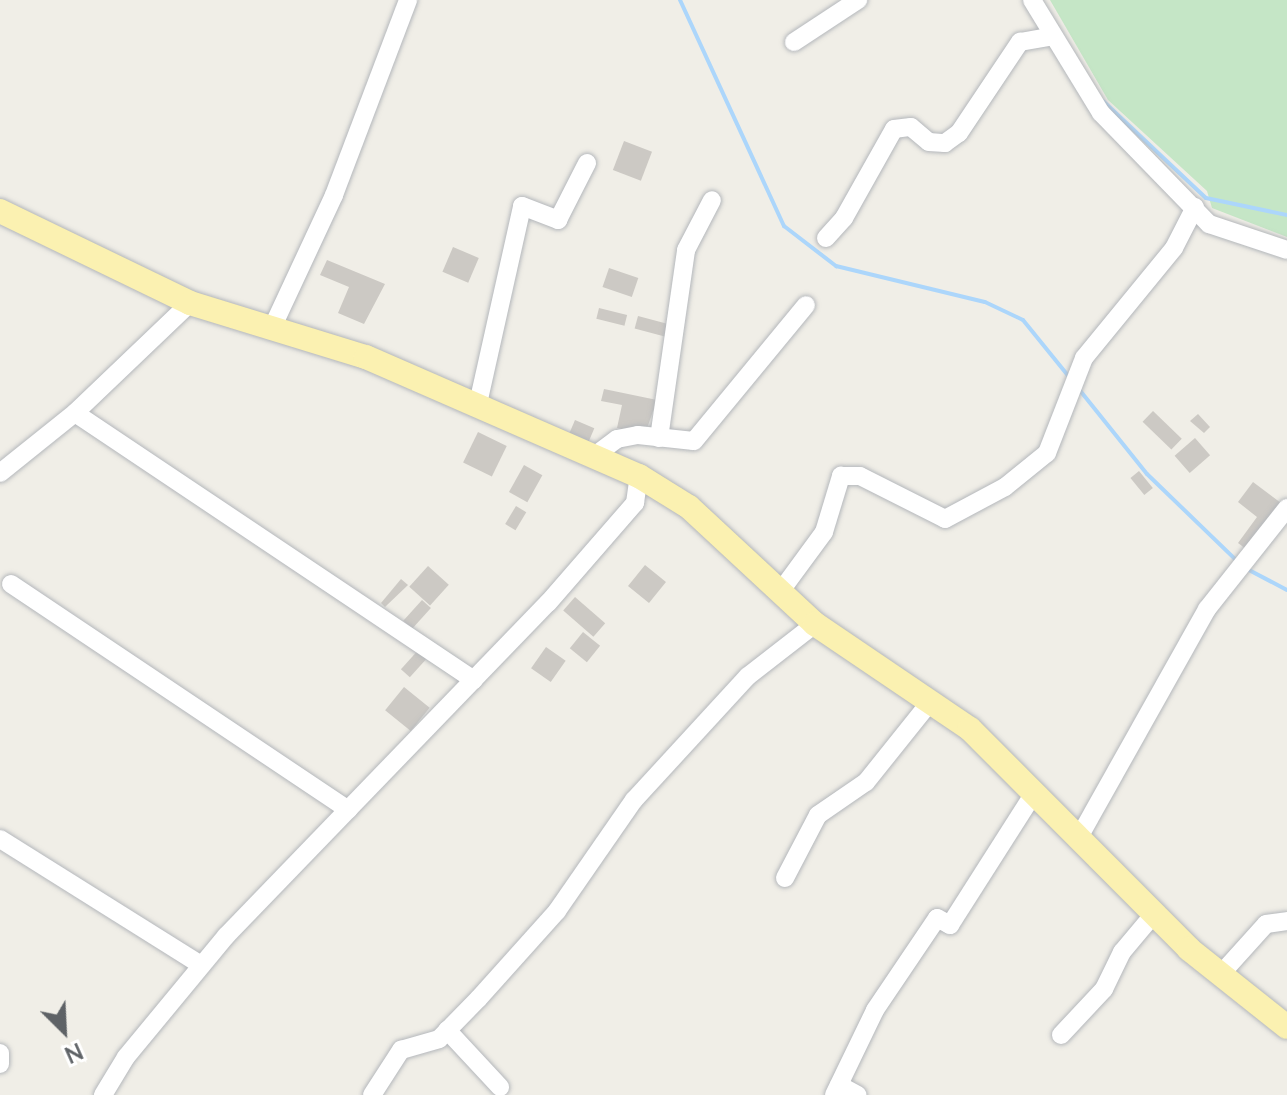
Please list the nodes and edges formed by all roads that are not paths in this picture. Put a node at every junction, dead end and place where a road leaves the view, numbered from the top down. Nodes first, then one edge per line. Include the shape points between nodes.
1 (408, 0) edge
2 (858, 0) edge
3 (1032, 0) edge
4 (1053, 36) junction
5 (794, 42) dead end
6 (587, 163) dead end
7 (0, 199) edge
8 (712, 200) dead end
9 (1195, 207) junction
10 (0, 211) edge
11 (46, 236) junction
12 (826, 238) dead end
13 (1287, 250) edge
14 (190, 303) junction
15 (806, 305) dead end
16 (273, 326) junction
17 (477, 408) junction
18 (75, 413) junction
19 (659, 438) junction
20 (593, 457) junction
21 (0, 473) edge
22 (639, 476) junction
23 (1287, 508) edge
24 (11, 584) dead end
25 (780, 592) junction
26 (815, 624) junction
27 (474, 680) junction
28 (930, 702) junction
29 (1034, 793) junction
30 (348, 810) junction
31 (0, 839) edge
32 (1078, 839) junction
33 (785, 878) dead end
34 (1153, 915) junction
35 (1287, 921) edge
36 (201, 965) junction
37 (1221, 974) junction
38 (1287, 1027) edge
39 (447, 1030) junction
40 (1061, 1035) dead end
41 (0, 1053) edge
42 (0, 1064) edge
43 (500, 1087) dead end
44 (837, 1090) edge
45 (103, 1095) edge
46 (372, 1095) edge
47 (858, 1095) edge

1 - 16 street via 334,195
2 - 5 street
3 - 4 street
4 - 9 street via 1101,113
4 - 12 street via 1020,42 959,133 945,143 929,142 911,127 894,129 844,218
6 - 17 street via 558,220 522,206
7 - 11 main road
8 - 19 street via 686,250
9 - 13 street via 1209,224
9 - 25 street via 1174,248 1084,358 1047,453 1005,487 945,519 860,476 841,476 824,532
10 - 11 main road
11 - 14 main road
14 - 16 main road
14 - 18 street
15 - 19 street via 694,441
16 - 17 main road via 366,357
17 - 20 main road
18 - 21 street
18 - 27 street
19 - 20 street via 617,439
20 - 22 main road
22 - 25 main road via 689,507
22 - 27 street via 635,503
23 - 32 street via 1207,609
24 - 30 street
25 - 26 main road
26 - 28 main road
26 - 39 street via 748,676 680,748 634,800 557,911
27 - 30 street
28 - 29 main road via 970,729
28 - 33 street via 866,782 818,815
29 - 32 main road
29 - 44 street via 950,925 937,918 875,1010
30 - 36 street
31 - 36 street
32 - 34 main road
34 - 37 main road
34 - 40 street via 1117,959 1104,989
35 - 37 street via 1266,924
36 - 45 street
37 - 38 main road
39 - 43 street
39 - 46 street via 401,1050
41 - 42 street
44 - 47 street

